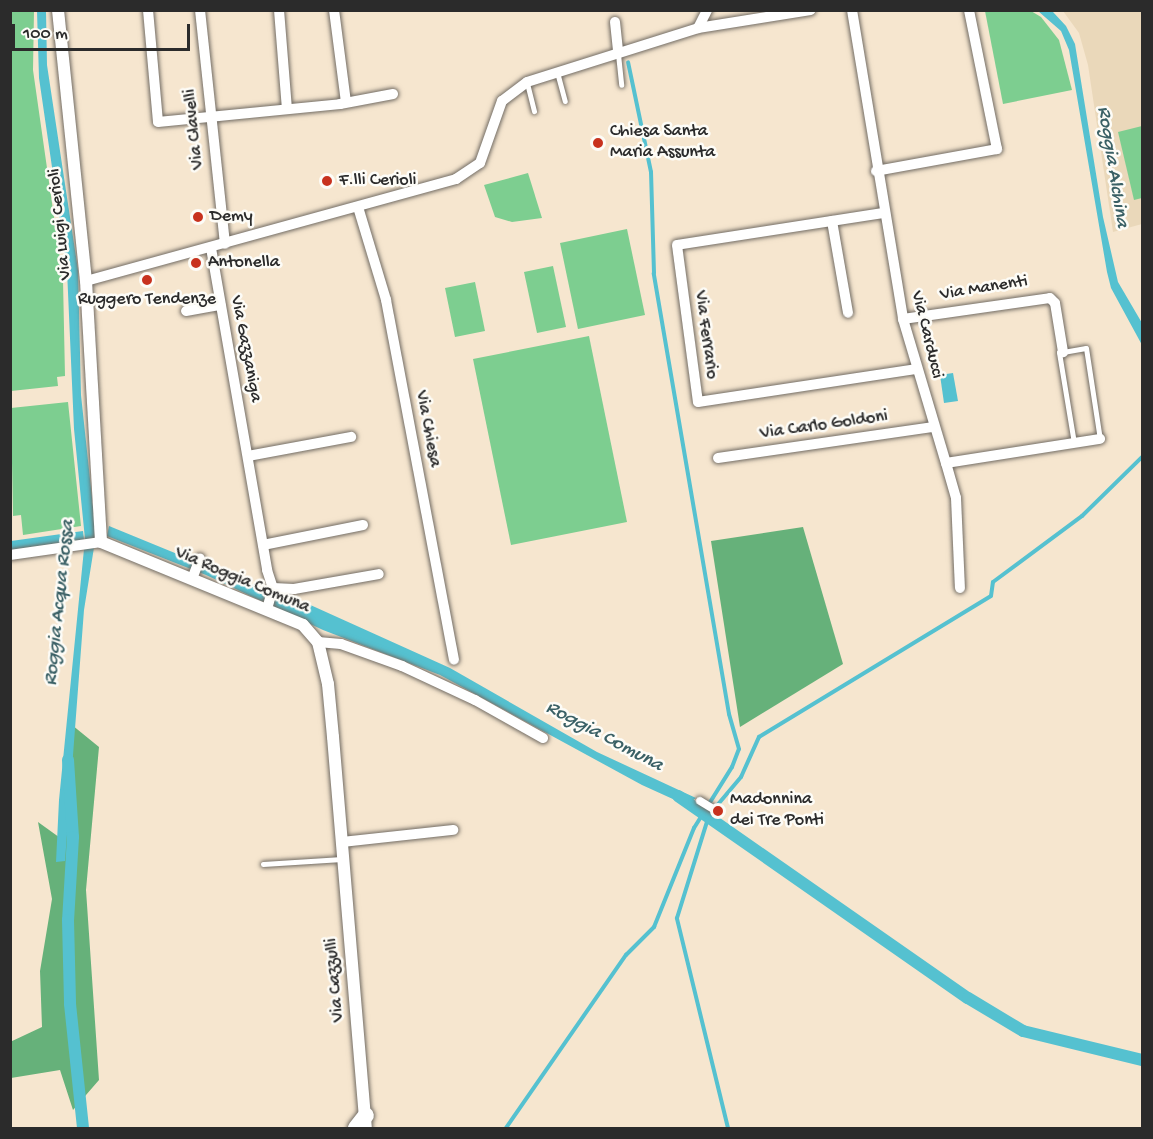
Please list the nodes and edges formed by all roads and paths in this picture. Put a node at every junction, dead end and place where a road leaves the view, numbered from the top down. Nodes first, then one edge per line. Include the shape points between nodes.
1 (58, 10) edge
2 (148, 10) edge
3 (200, 10) edge
4 (279, 10) edge
5 (334, 10) edge
6 (707, 10) edge
7 (811, 10) edge
8 (852, 10) edge
9 (969, 10) edge
10 (615, 22) dead end
11 (698, 28) junction
12 (618, 52) junction
13 (557, 72) junction
14 (527, 82) junction
15 (621, 85) dead end
16 (393, 94) dead end
17 (565, 101) dead end
18 (346, 102) junction
19 (287, 109) junction
20 (534, 111) dead end
21 (210, 116) junction
22 (876, 171) junction
23 (358, 207) junction
24 (883, 213) junction
25 (832, 221) junction
26 (225, 244) junction
27 (211, 248) junction
28 (86, 281) junction
29 (220, 305) junction
30 (186, 311) dead end
31 (848, 313) dead end
32 (903, 319) junction
33 (1063, 352) junction
34 (916, 369) junction
35 (934, 427) junction
36 (351, 437) dead end
37 (1100, 439) joint
38 (1074, 443) junction
39 (249, 456) junction
40 (718, 458) dead end
41 (946, 463) junction
42 (363, 525) dead end
43 (93, 543) junction
44 (263, 544) junction
45 (10, 555) edge
46 (200, 558) dead end
47 (380, 574) dead end
48 (192, 579) junction
49 (273, 588) junction
50 (960, 588) dead end
51 (267, 609) junction
52 (318, 642) junction
53 (454, 660) dead end
54 (543, 738) dead end
55 (700, 801) dead end
56 (715, 810) dead end
57 (453, 830) dead end
58 (342, 842) junction
59 (344, 859) junction
60 (263, 864) dead end
61 (362, 1124) edge

1 - 28 street, Via Luigi Cerioli
2 - 21 street via 158,122
3 - 21 street, Via Clavelli
4 - 19 street
5 - 18 street
6 - 11 street
7 - 11 street
8 - 22 street
9 - 22 street via 998,149
10 - 12 street
11 - 12 street
12 - 13 street
12 - 15 lane
13 - 14 street
13 - 17 lane
14 - 20 lane
14 - 23 street via 502,101 484,154 468,174
16 - 18 street
18 - 19 street
19 - 21 street
21 - 26 street, Via Clavelli
22 - 24 street
23 - 26 street
23 - 53 street, Via Chiesa via 386,300
24 - 25 street, Via Ferrario
24 - 32 street, Via Carducci
25 - 31 street
25 - 34 street, Via Ferrario via 677,245 698,402
26 - 27 street
27 - 28 street
27 - 29 street, Via Gazzaniga
28 - 43 street, Via Luigi Cerioli via 100,523
29 - 30 street
29 - 39 street, Via Gazzaniga
32 - 33 street, Via Manenti via 1043,297 1055,303
32 - 34 street, Via Carducci
33 - 37 lane via 1086,348
33 - 38 lane via 1059,352
34 - 35 street, Via Carducci
35 - 40 street, Via Carlo Goldoni
35 - 41 street, Via Carducci
36 - 39 street
37 - 38 street
38 - 41 street
39 - 44 street, Via Gazzaniga
41 - 50 street, Via Carducci via 956,498
42 - 44 street
43 - 45 street
43 - 48 street, Via Roggia Comuna
44 - 49 street, Via Gazzaniga
46 - 48 street
47 - 49 street via 294,589
48 - 51 street, Via Roggia Comuna
49 - 51 street, Via Gazzaniga
51 - 52 street, Via Roggia Comuna via 303,624
52 - 54 street, Via Roggia Comuna via 341,644 402,666
52 - 58 street, Via Cazzulli via 328,684
55 - 56 street
57 - 58 street
58 - 59 street, Via Cazzulli
59 - 60 lane
59 - 61 street, Via Cazzulli

